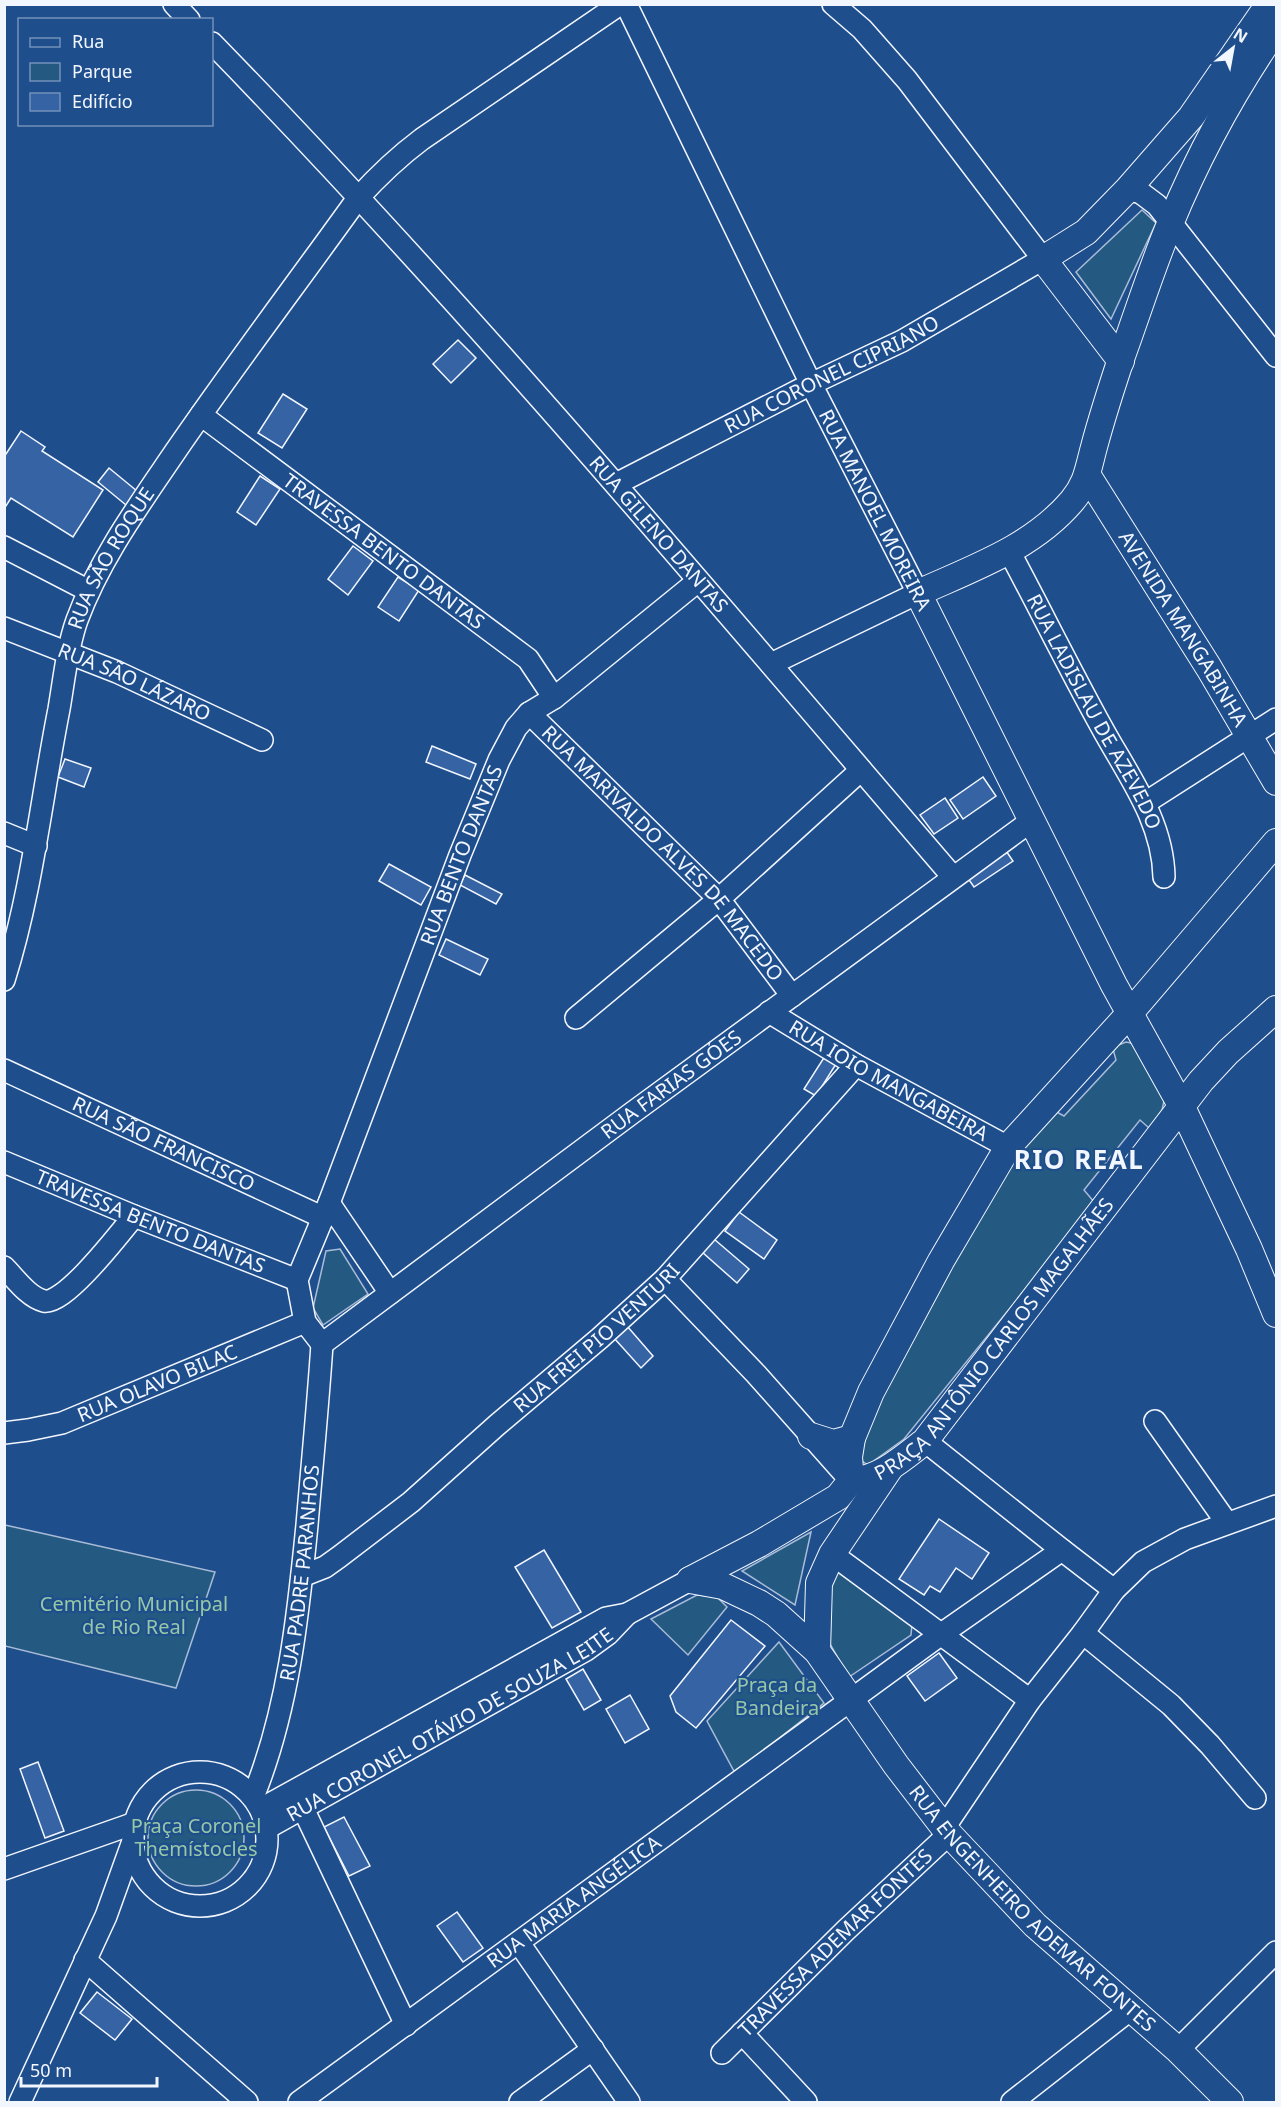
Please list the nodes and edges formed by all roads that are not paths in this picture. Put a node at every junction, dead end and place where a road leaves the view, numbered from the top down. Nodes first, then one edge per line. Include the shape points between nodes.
1 (174, 4) edge
2 (620, 4) edge
3 (626, 4) edge
4 (833, 4) edge
5 (1269, 4) edge
6 (187, 18) edge
7 (1276, 29) edge
8 (213, 44) edge
9 (1128, 189) junction
10 (358, 198) junction
11 (1170, 224) junction
12 (1043, 259) junction
13 (1276, 356) edge
14 (1121, 361) junction
15 (811, 384) junction
16 (201, 415) junction
17 (1088, 477) junction
18 (616, 484) junction
19 (4, 547) edge
20 (1009, 551) junction
21 (698, 581) junction
22 (89, 591) junction
23 (918, 593) junction
24 (4, 628) edge
25 (69, 654) junction
26 (771, 664) junction
27 (554, 698) junction
28 (529, 713) junction
29 (1276, 719) edge
30 (1248, 736) junction
31 (262, 740) dead end
32 (861, 770) junction
33 (1276, 783) edge
34 (1145, 803) junction
35 (1031, 821) junction
36 (4, 833) edge
37 (1276, 842) edge
38 (36, 846) junction
39 (953, 877) junction
40 (1164, 877) dead end
41 (719, 898) junction
42 (4, 980) edge
43 (792, 996) junction
44 (1276, 1009) edge
45 (769, 1012) junction
46 (1130, 1013) junction
47 (576, 1018) dead end
48 (856, 1065) junction
49 (4, 1070) edge
50 (1182, 1107) junction
51 (1008, 1147) junction
52 (4, 1162) edge
53 (326, 1210) junction
54 (134, 1216) junction
55 (4, 1268) edge
56 (665, 1279) junction
57 (297, 1280) junction
58 (390, 1293) junction
59 (1276, 1314) edge
60 (305, 1322) junction
61 (322, 1344) junction
62 (1155, 1421) dead end
63 (4, 1433) edge
64 (811, 1436) junction
65 (852, 1438) junction
66 (925, 1441) junction
67 (891, 1467) junction
68 (845, 1489) junction
69 (1276, 1506) edge
70 (1227, 1523) junction
71 (1062, 1550) junction
72 (832, 1554) junction
73 (302, 1576) junction
74 (690, 1580) junction
75 (819, 1583) junction
76 (1114, 1590) junction
77 (1083, 1633) junction
78 (940, 1635) junction
79 (817, 1651) junction
80 (1030, 1700) junction
81 (851, 1701) junction
82 (1255, 1798) dead end
83 (299, 1800) junction
84 (260, 1811) junction
85 (946, 1831) junction
86 (134, 1832) junction
87 (4, 1869) edge
88 (149, 1883) junction
89 (106, 1916) junction
90 (519, 1943) junction
91 (1276, 1952) edge
92 (85, 1960) junction
93 (1131, 2009) junction
94 (406, 2025) junction
95 (742, 2033) junction
96 (593, 2049) junction
97 (1178, 2050) junction
98 (722, 2053) dead end
99 (20, 2103) edge
100 (247, 2103) edge
101 (299, 2103) edge
102 (520, 2103) edge
103 (629, 2103) edge
104 (806, 2103) edge
105 (1012, 2103) edge
106 (1230, 2103) edge

1 - 6 street
2 - 10 street, RUA SÃO ROQUE via 422,139
3 - 15 street, RUA MANOEL MOREIRA
4 - 12 street via 862,29 907,80
5 - 9 main road via 1191,117
7 - 11 main road via 1211,136
8 - 10 street, RUA GILENO DANTAS
9 - 11 street via 1149,198
9 - 12 main road via 1086,232
10 - 16 street, RUA SÃO ROQUE
10 - 18 street, RUA GILENO DANTAS
11 - 13 street
11 - 14 main road
12 - 14 main road
12 - 15 street, RUA CORONEL CIPRIANO via 902,341
14 - 17 main road
15 - 18 street, RUA CORONEL CIPRIANO
15 - 23 street, RUA MANOEL MOREIRA
16 - 22 street, RUA SÃO ROQUE via 147,493
16 - 27 street, TRAVESSA BENTO DANTAS via 528,659
17 - 20 main road via 1051,524
17 - 30 main road, AVENIDA MANGABINHA
18 - 21 street, RUA GILENO DANTAS
19 - 22 street
20 - 23 main road
20 - 34 street, RUA LADISLAU DE AZEVEDO
21 - 26 street, RUA GILENO DANTAS
21 - 27 street, RUA BENTO DANTAS
22 - 25 street, RUA SÃO ROQUE
23 - 26 street
23 - 35 main road, RUA MANOEL MOREIRA
24 - 25 street, RUA SÃO LÁZARO
25 - 31 street, RUA SÃO LÁZARO via 117,672
25 - 38 street, RUA SÃO ROQUE
26 - 32 street, RUA GILENO DANTAS
27 - 28 street, RUA BENTO DANTAS
28 - 41 street, RUA MARIVALDO ALVES DE MACEDO
28 - 53 street, RUA BENTO DANTAS via 499,760 460,855
29 - 30 street
30 - 33 main road, AVENIDA MANGABINHA
30 - 34 street
32 - 39 street, RUA GILENO DANTAS
32 - 41 street
34 - 40 street, RUA LADISLAU DE AZEVEDO via 1158,837
35 - 39 street, RUA FARIAS GÓES
35 - 46 main road, RUA MANOEL MOREIRA
36 - 38 street
37 - 46 main road, PRAÇA ANTÔNIO CARLOS MAGALHÃES
38 - 42 street, RUA SÃO ROQUE
39 - 43 street, RUA FARIAS GÓES
41 - 43 street, RUA MARIVALDO ALVES DE MACEDO
41 - 47 street
43 - 45 street, RUA FARIAS GÓES
44 - 50 main road, PRAÇA ANTÔNIO CARLOS MAGALHÃES via 1228,1052
45 - 48 street, RUA IOIO MANGABEIRA
45 - 58 street, RUA FARIAS GÓES
46 - 50 main road
46 - 51 main road, PRAÇA ANTÔNIO CARLOS MAGALHÃES
48 - 51 street, RUA IOIO MANGABEIRA
48 - 56 street, RUA FREI PIO VENTURI
49 - 53 street, RUA SÃO FRANCISCO
50 - 59 main road
50 - 66 main road, PRAÇA ANTÔNIO CARLOS MAGALHÃES
51 - 65 main road, PRAÇA ANTÔNIO CARLOS MAGALHÃES via 913,1312
52 - 54 street, TRAVESSA BENTO DANTAS
53 - 57 street, RUA BENTO DANTAS
53 - 58 street
54 - 55 street via 79,1279 54,1301 44,1301 32,1294
54 - 57 street, TRAVESSA BENTO DANTAS
56 - 64 street
56 - 73 street, RUA FREI PIO VENTURI via 411,1502 325,1567
57 - 60 street
58 - 61 street, RUA FARIAS GÓES
60 - 61 street
60 - 63 street, RUA OLAVO BILAC via 62,1423
61 - 73 street, RUA PADRE PARANHOS
62 - 70 street
64 - 65 main road via 833,1443
64 - 68 street
65 - 68 main road, PRAÇA ANTÔNIO CARLOS MAGALHÃES
66 - 67 main road, PRAÇA ANTÔNIO CARLOS MAGALHÃES
66 - 71 street
67 - 68 main road, PRAÇA ANTÔNIO CARLOS MAGALHÃES
67 - 72 main road
68 - 74 main road via 759,1544
68 - 75 main road via 816,1564
69 - 70 street, TRAVESSA ADEMAR FONTES
70 - 76 street, TRAVESSA ADEMAR FONTES via 1185,1539 1143,1562
71 - 76 street
71 - 78 street
72 - 75 main road
72 - 78 street
73 - 84 street, RUA PADRE PARANHOS via 287,1680 262,1774
74 - 79 main road via 723,1586 759,1603
74 - 83 street, RUA CORONEL OTÁVIO DE SOUZA LEITE via 627,1614 586,1650
75 - 79 main road
76 - 77 street, TRAVESSA ADEMAR FONTES
77 - 80 street, TRAVESSA ADEMAR FONTES
77 - 82 street via 1171,1705
78 - 80 street
78 - 81 street
79 - 81 main road
80 - 85 street, TRAVESSA ADEMAR FONTES
81 - 85 main road, RUA ENGENHEIRO ADEMAR FONTES
81 - 90 street, RUA MARIA ANGÉLICA
83 - 84 street, RUA CORONEL OTÁVIO DE SOUZA LEITE
83 - 94 street
84 - 86 street via 237,1782 217,1774 196,1772 175,1776 157,1787 143,1803
84 - 88 street via 267,1850 261,1871 248,1888 229,1901 208,1907 186,1905 165,1897
85 - 93 main road, RUA ENGENHEIRO ADEMAR FONTES via 1035,1925
85 - 95 street, TRAVESSA ADEMAR FONTES
86 - 87 street
86 - 88 street via 137,1863
86 - 89 street
88 - 89 street via 135,1886
89 - 92 street
90 - 94 street, RUA MARIA ANGÉLICA
90 - 96 street
91 - 97 street
92 - 99 street
92 - 100 street
93 - 97 main road, RUA ENGENHEIRO ADEMAR FONTES
93 - 105 street
94 - 101 street, RUA MARIA ANGÉLICA
95 - 98 street, TRAVESSA ADEMAR FONTES
95 - 104 street
96 - 102 street
96 - 103 street
97 - 106 main road, RUA ENGENHEIRO ADEMAR FONTES

